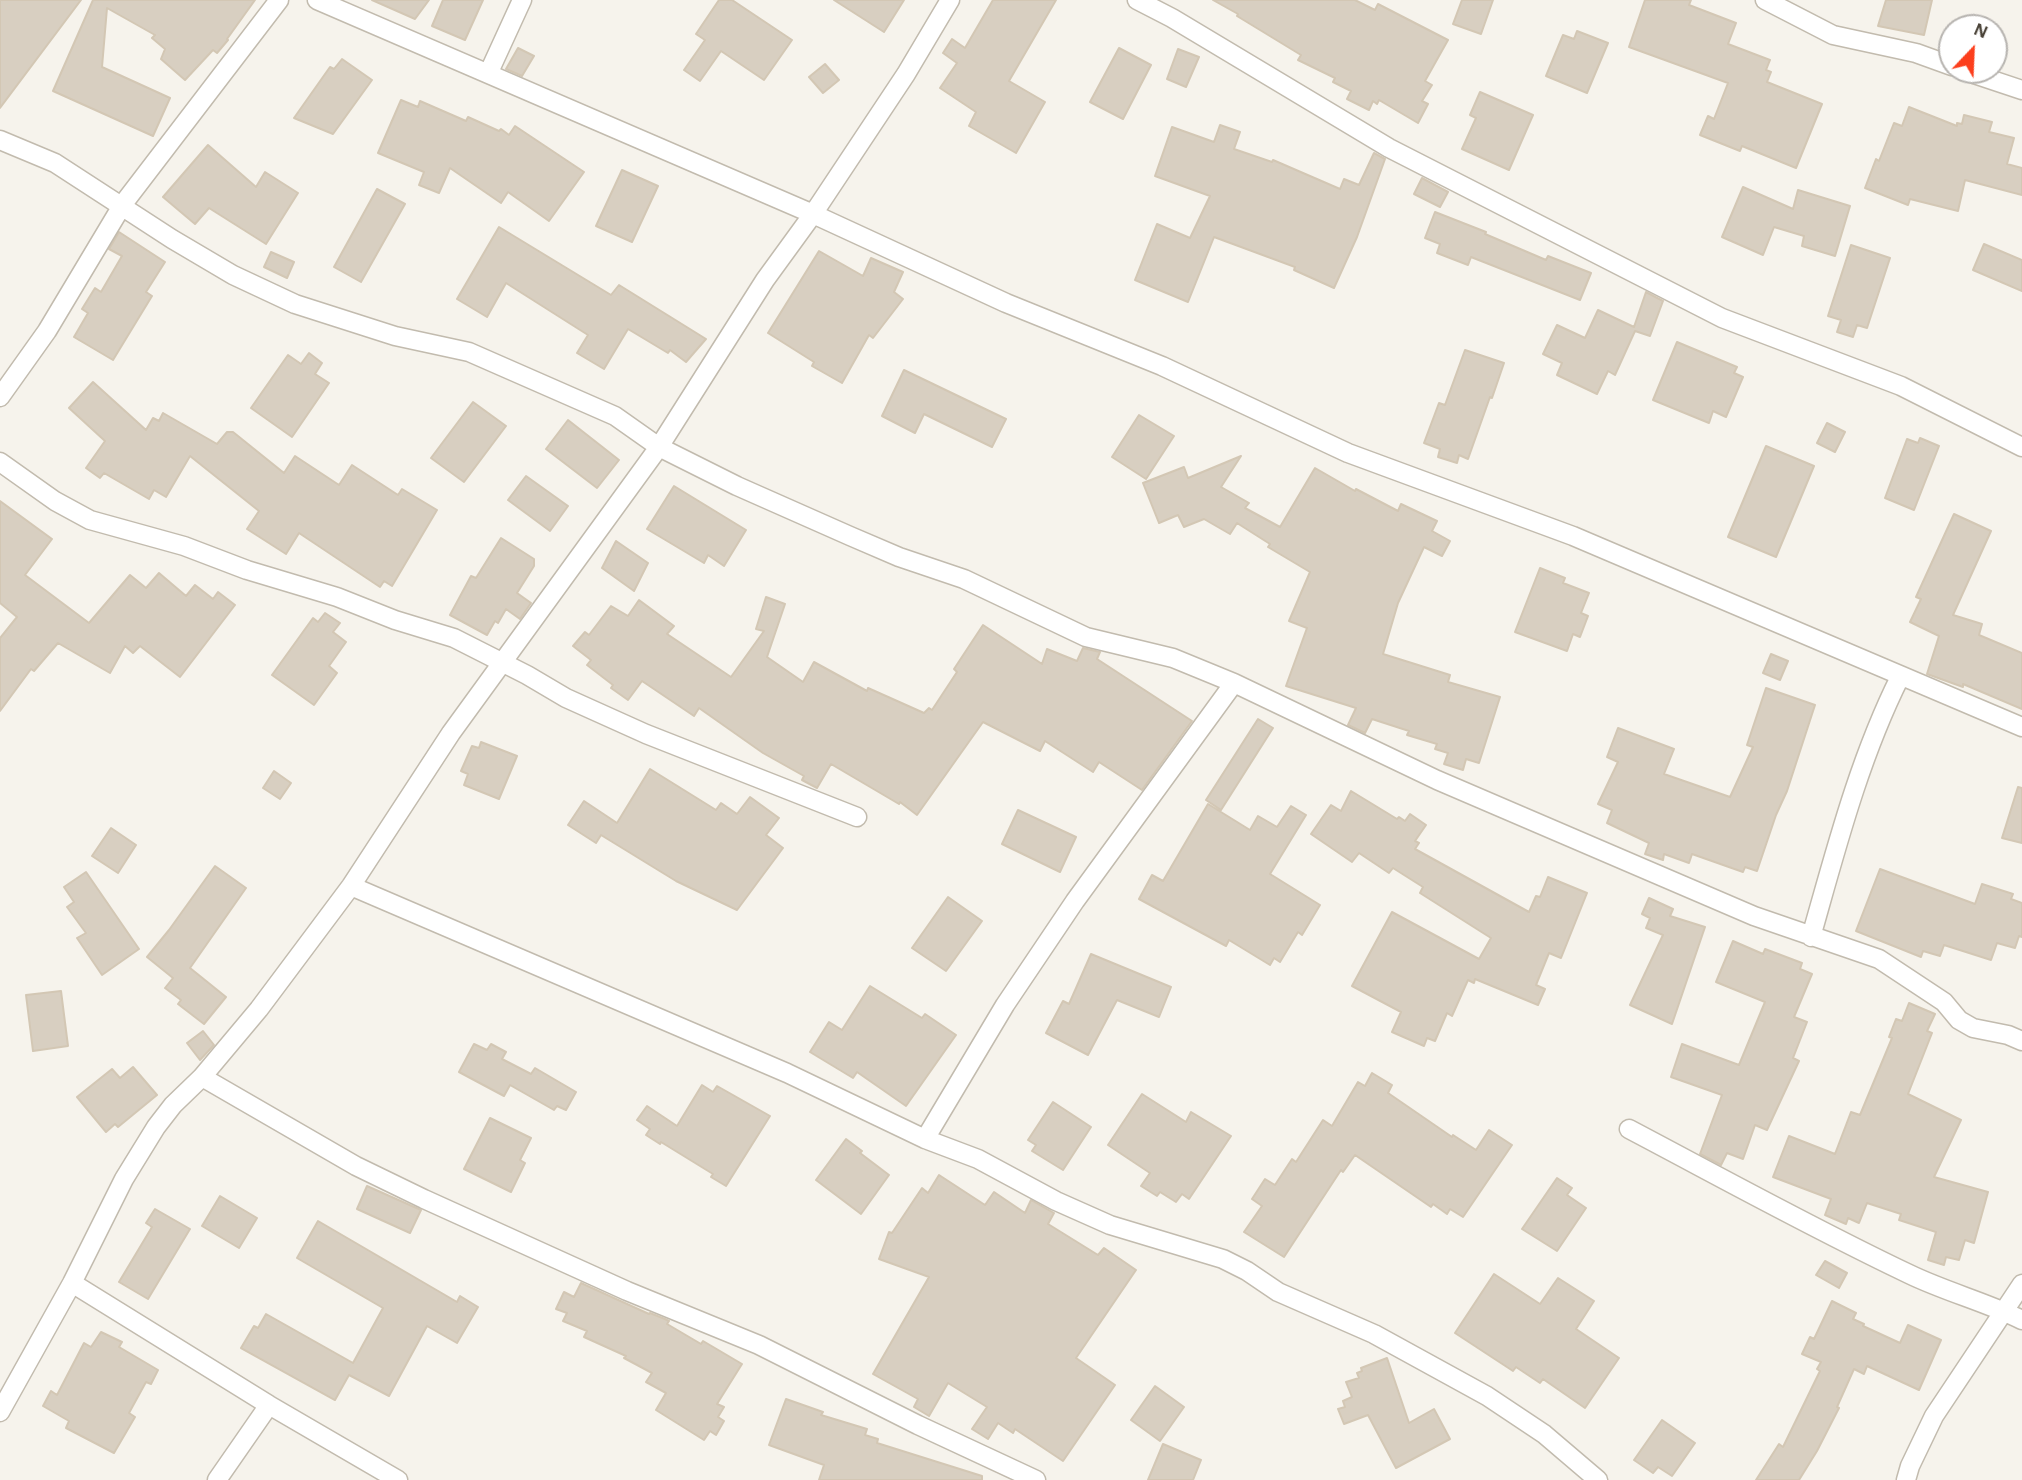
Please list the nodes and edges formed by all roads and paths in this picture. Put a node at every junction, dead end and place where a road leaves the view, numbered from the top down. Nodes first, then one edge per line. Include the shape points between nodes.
1 (279, 0) edge
2 (317, 0) edge
3 (522, 0) edge
4 (950, 0) edge
5 (1137, 0) edge
6 (1765, 0) edge
7 (1938, 61) edge
8 (489, 72) junction
9 (2004, 84) edge
10 (2022, 90) edge
11 (0, 140) edge
12 (122, 204) junction
13 (813, 214) junction
14 (0, 397) edge
15 (659, 447) junction
16 (2022, 447) edge
17 (0, 462) edge
18 (502, 662) junction
19 (1900, 677) junction
20 (1234, 683) junction
21 (2022, 727) edge
22 (857, 817) dead end
23 (351, 886) junction
24 (1811, 937) junction
25 (2022, 1041) edge
26 (202, 1077) junction
27 (1629, 1129) dead end
28 (925, 1139) junction
29 (72, 1283) junction
30 (2022, 1284) edge
31 (2003, 1311) junction
32 (2022, 1321) edge
33 (269, 1405) junction
34 (0, 1412) edge
35 (217, 1480) edge
36 (398, 1480) edge
37 (1036, 1480) edge
38 (1598, 1480) edge
39 (1906, 1480) edge

1 - 12 street
2 - 8 street
3 - 8 street
4 - 13 street
5 - 16 street via 1389,148 1722,318 1901,386
6 - 7 street via 1833,35
8 - 13 street
9 - 10 street
11 - 12 street via 55,163
12 - 14 street via 47,331
12 - 15 street via 233,275 295,304 396,336 469,352 615,416
13 - 15 street via 765,280
13 - 19 street via 1348,453 1573,536
15 - 18 street
15 - 20 street via 737,486 899,557 964,579 1086,637 1172,658
17 - 18 street via 89,520 337,597 454,638
18 - 22 street via 566,698 646,734
18 - 23 street
19 - 21 street
19 - 24 street via 1859,777
20 - 24 street via 1437,780
20 - 28 street via 1068,912 1005,1005
23 - 26 street
23 - 28 street via 787,1073
24 - 25 street via 1879,960 1944,1002 1973,1028
26 - 29 street via 156,1127 124,1179
26 - 37 street via 356,1166 424,1199 760,1345
27 - 31 street via 1834,1238 1941,1290
28 - 38 street via 978,1159 1110,1226 1223,1259 1278,1292 1374,1334 1488,1396 1544,1434
29 - 33 street
29 - 34 street
30 - 31 street
31 - 32 street
31 - 39 street via 1934,1416
33 - 35 street
33 - 36 street

